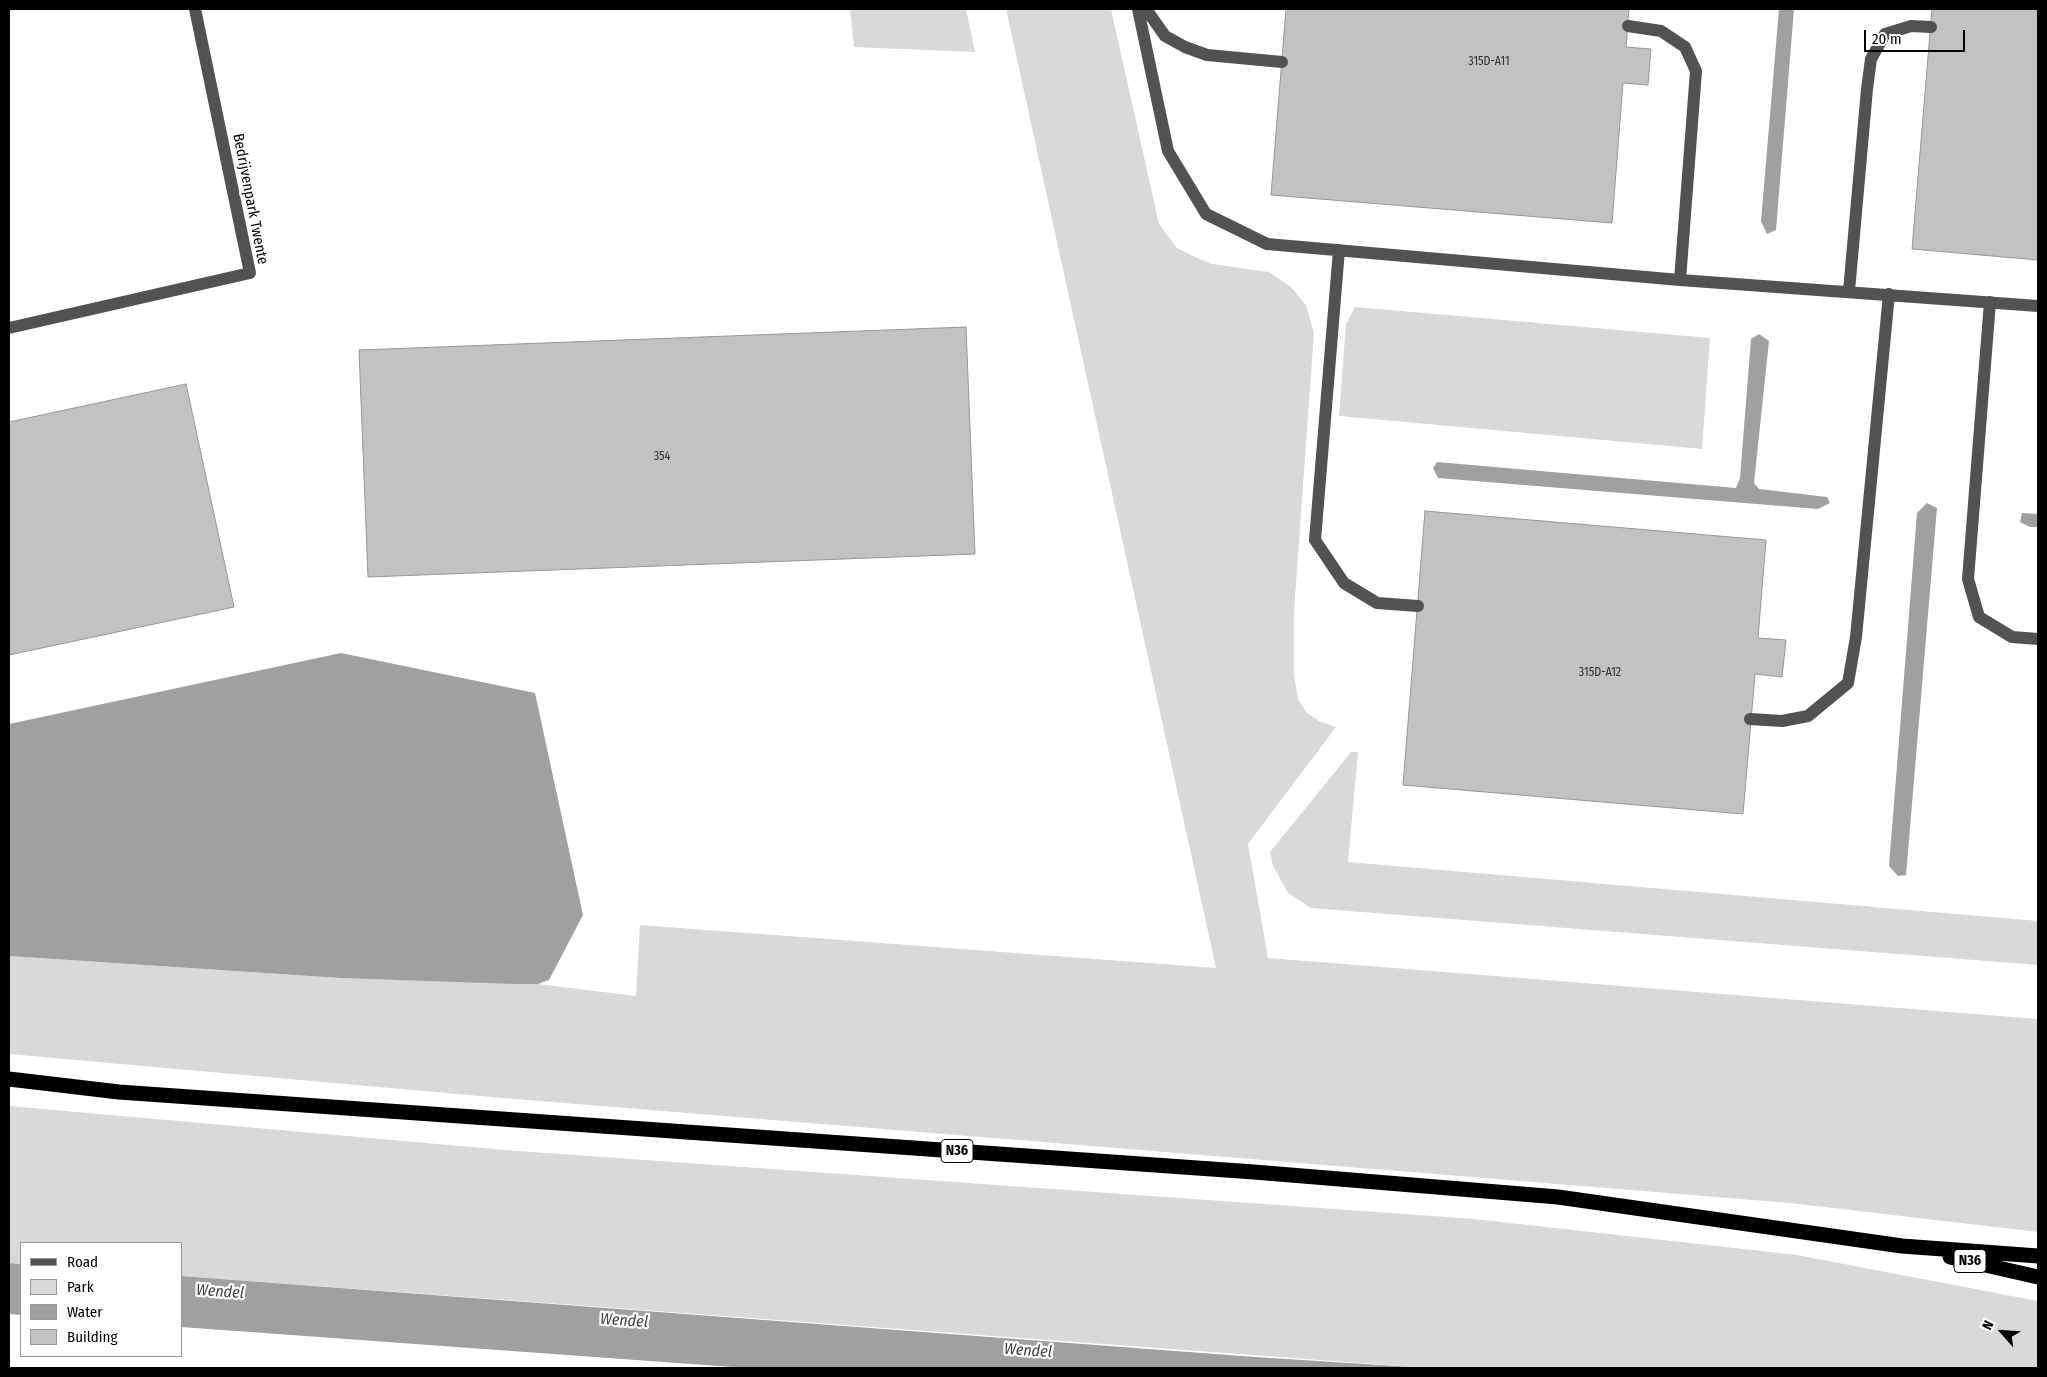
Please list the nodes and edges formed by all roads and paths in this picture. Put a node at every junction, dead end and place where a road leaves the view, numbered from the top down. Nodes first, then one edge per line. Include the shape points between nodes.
1 (195, 9) edge
2 (1138, 9) edge
3 (1146, 9) edge
4 (1628, 26) dead end
5 (1931, 27) dead end
6 (1282, 62) dead end
7 (1339, 250) junction
8 (1680, 280) junction
9 (1849, 291) junction
10 (1889, 294) junction
11 (1990, 302) junction
12 (2038, 306) edge
13 (9, 328) edge
14 (1418, 606) dead end
15 (2038, 639) edge
16 (1750, 719) dead end
17 (9, 1079) edge
18 (1902, 1246) junction
19 (2038, 1256) edge
20 (2038, 1277) edge

1 - 13 street, Bedrijvenpark Twente via 250,273
2 - 7 street via 1168,151 1206,214 1267,244
3 - 6 street via 1165,36 1185,47 1207,55
4 - 8 street via 1661,31 1677,41 1685,47 1696,71
5 - 9 street via 1910,26 1885,34 1871,59
7 - 8 street
7 - 14 street via 1315,540 1344,583 1377,603
8 - 9 street
9 - 10 street
10 - 11 street
10 - 16 street via 1856,637 1848,683 1808,716 1782,721
11 - 12 street
11 - 15 street via 1968,579 1979,617 2012,637
17 - 18 highway, N36 via 118,1092 1234,1170 1548,1196
18 - 19 highway, N36
18 - 20 highway, N36

